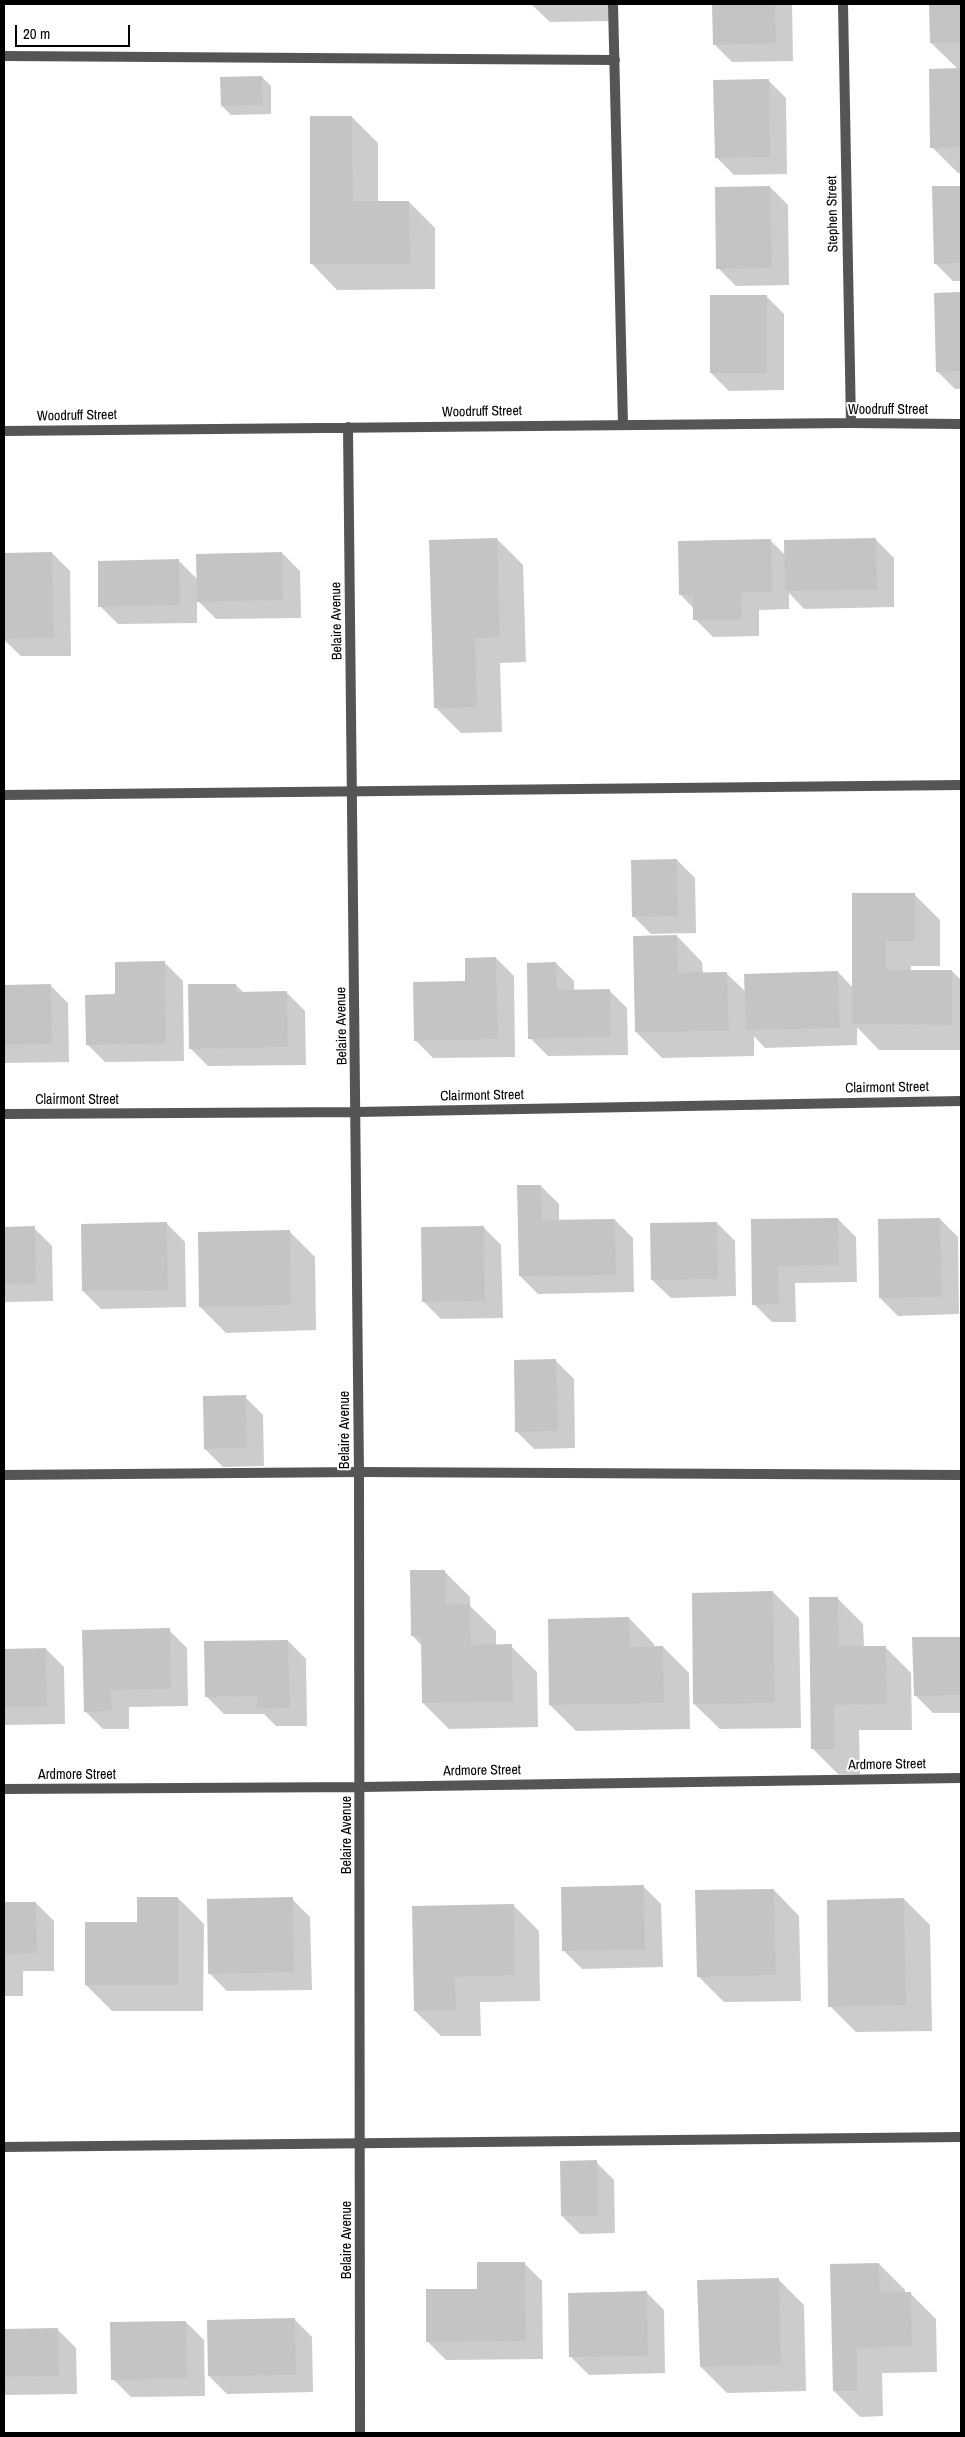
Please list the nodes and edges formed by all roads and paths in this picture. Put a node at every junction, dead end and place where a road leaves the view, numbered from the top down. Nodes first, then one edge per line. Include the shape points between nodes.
1 (613, 4) edge
2 (843, 4) edge
3 (4, 56) edge
4 (615, 60) junction
5 (851, 423) junction
6 (961, 424) edge
7 (623, 425) junction
8 (348, 428) junction
9 (4, 431) edge
10 (961, 786) edge
11 (353, 791) junction
12 (4, 795) edge
13 (961, 1101) edge
14 (357, 1112) junction
15 (4, 1114) edge
16 (360, 1472) junction
17 (4, 1475) edge
18 (961, 1475) edge
19 (961, 1778) edge
20 (361, 1787) junction
21 (4, 1789) edge
22 (961, 2137) edge
23 (361, 2143) junction
24 (4, 2148) edge
25 (360, 2433) edge

1 - 4 street
2 - 5 street, Stephen Street
3 - 4 street
4 - 7 street
5 - 6 street, Woodruff Street
5 - 7 street, Woodruff Street
7 - 8 street, Woodruff Street
8 - 9 street, Woodruff Street
8 - 11 street, Belaire Avenue
10 - 11 street
11 - 12 street
11 - 14 street, Belaire Avenue
13 - 14 street, Clairmont Street
14 - 15 street, Clairmont Street
14 - 16 street, Belaire Avenue
16 - 17 street
16 - 18 street
16 - 20 street, Belaire Avenue
19 - 20 street, Ardmore Street
20 - 21 street, Ardmore Street
20 - 23 street, Belaire Avenue
22 - 23 street
23 - 24 street
23 - 25 street, Belaire Avenue

